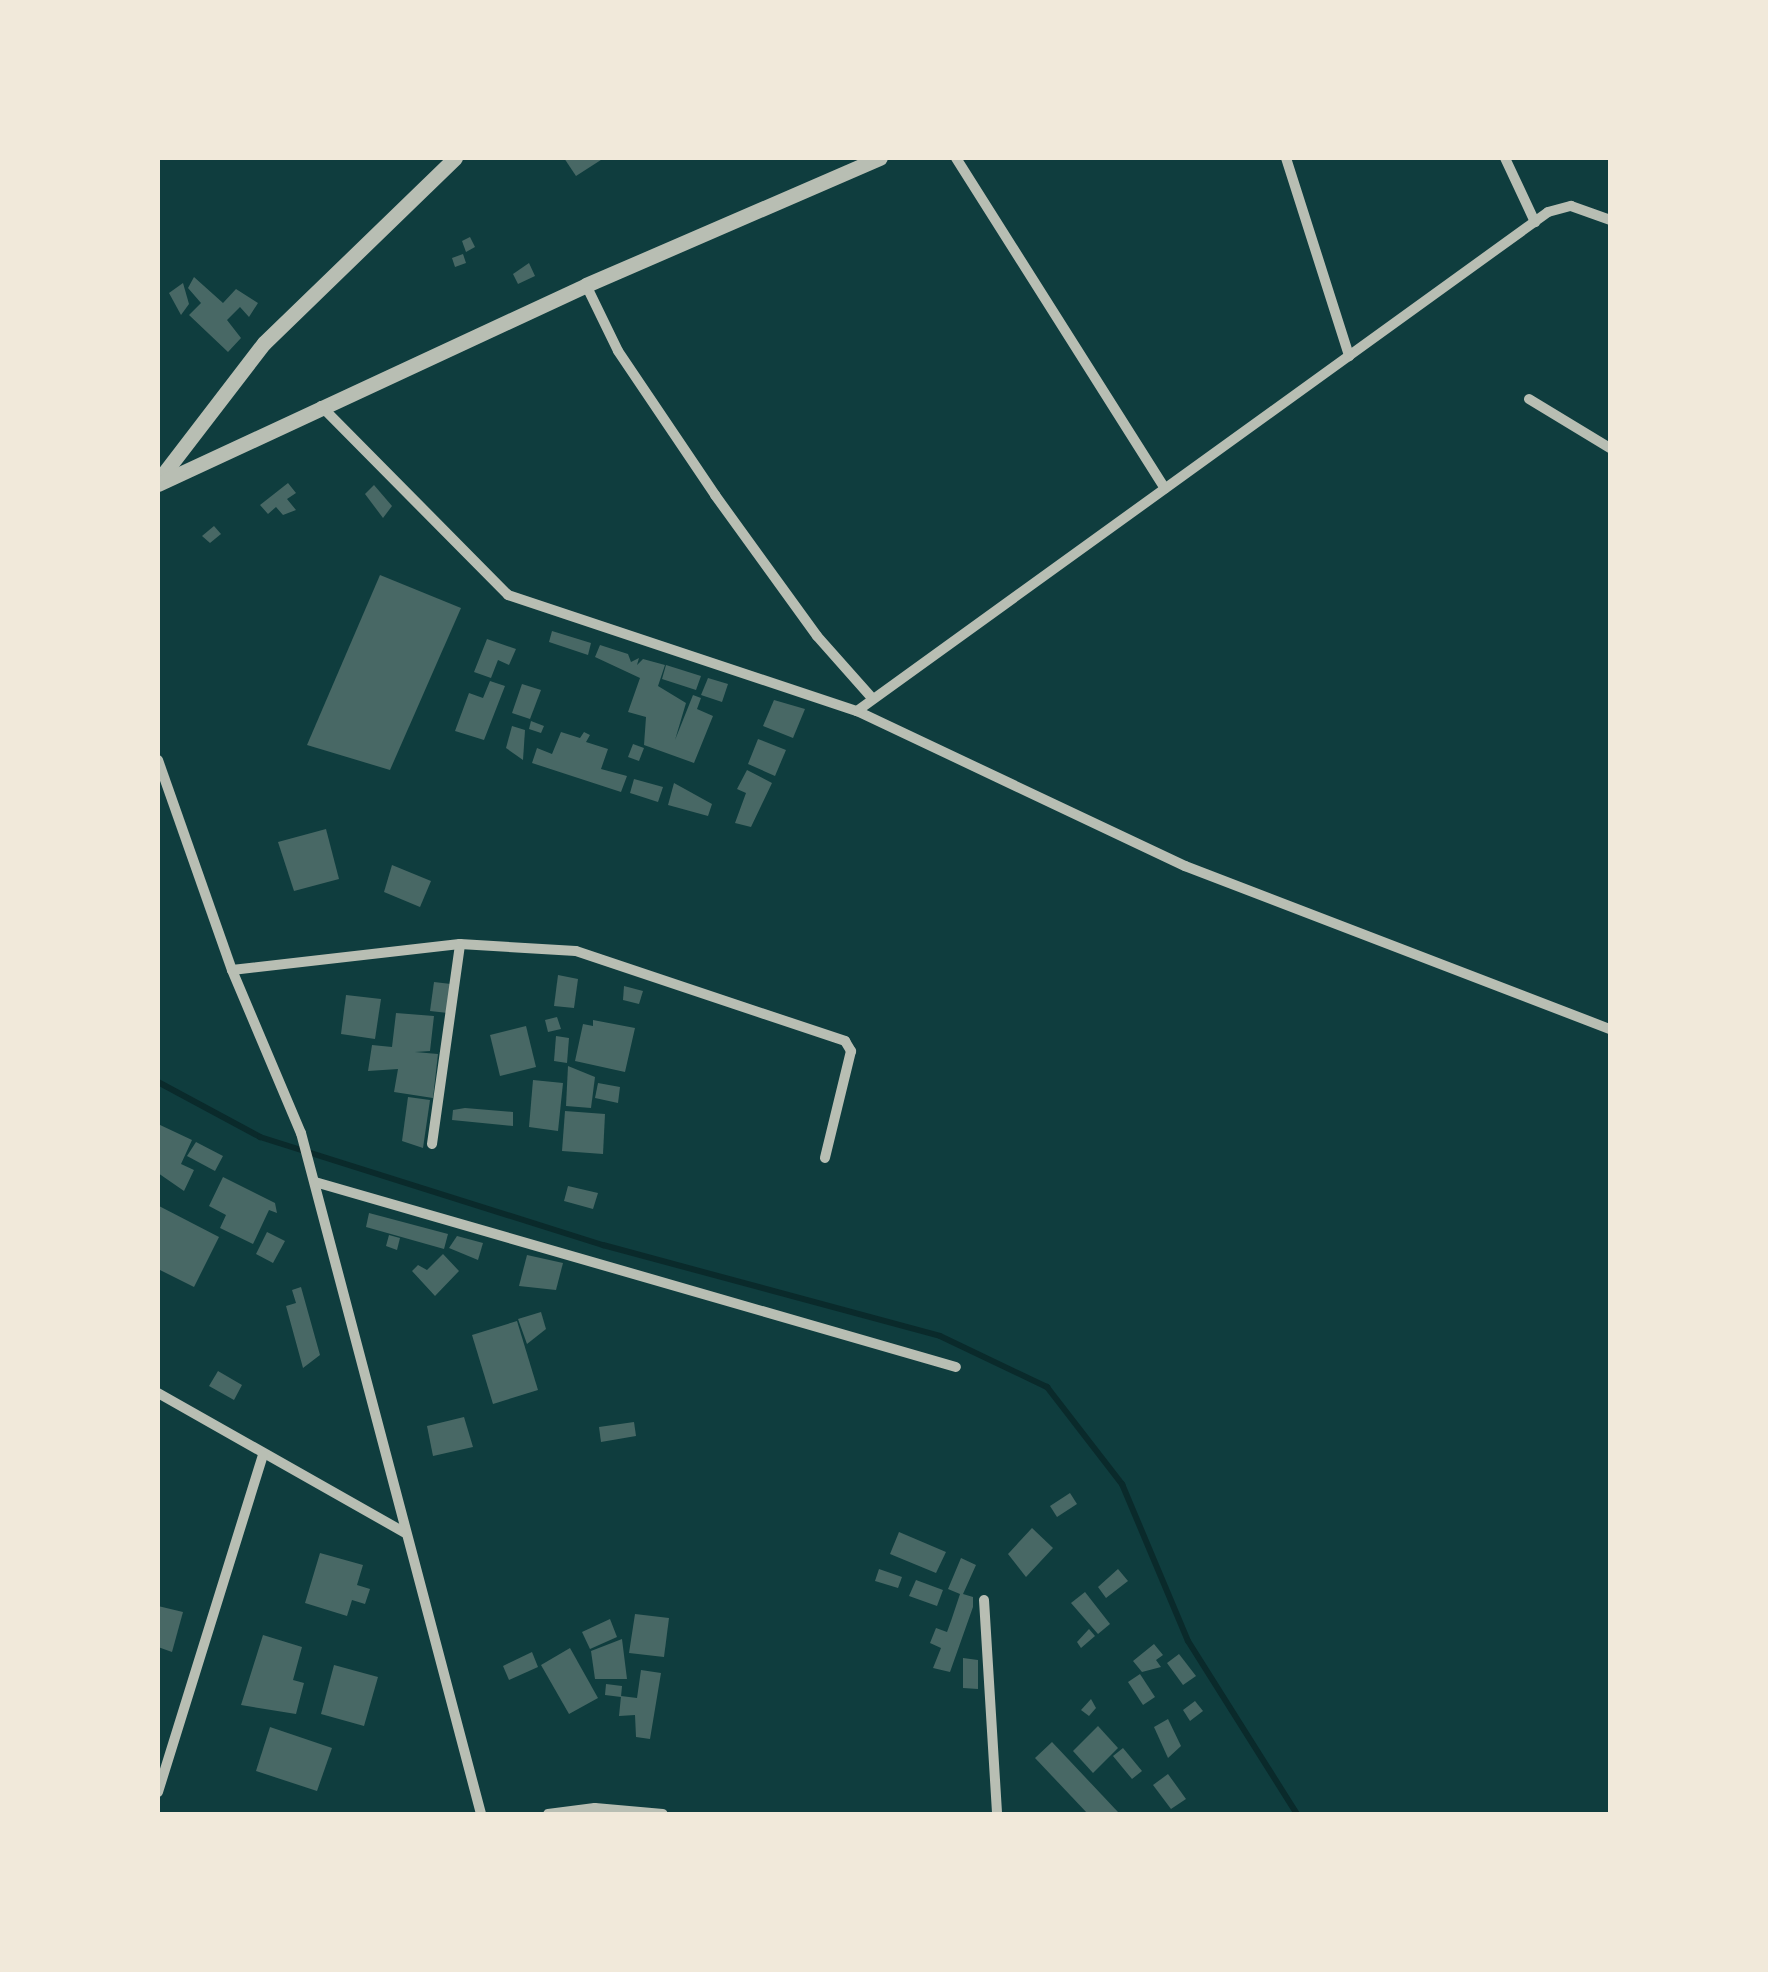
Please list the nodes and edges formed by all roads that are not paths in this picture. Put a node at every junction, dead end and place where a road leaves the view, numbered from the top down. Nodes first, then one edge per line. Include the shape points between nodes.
1 (455, 158) edge
2 (880, 158) edge
3 (956, 158) edge
4 (1286, 158) edge
5 (1505, 158) edge
6 (1610, 220) edge
7 (1534, 222) junction
8 (586, 285) junction
9 (1349, 356) junction
10 (1529, 400) dead end
11 (321, 406) junction
12 (1610, 448) edge
13 (158, 483) edge
14 (1164, 489) junction
15 (873, 699) junction
16 (857, 711) junction
17 (158, 760) edge
18 (460, 944) junction
19 (232, 970) junction
20 (1610, 1029) edge
21 (432, 1144) dead end
22 (825, 1158) dead end
23 (315, 1182) junction
24 (956, 1367) dead end
25 (158, 1394) edge
26 (263, 1455) junction
27 (404, 1532) junction
28 (984, 1600) dead end
29 (158, 1792) edge
30 (481, 1814) edge
31 (548, 1814) edge
32 (663, 1814) edge
33 (997, 1814) edge

1 - 13 street via 264,343
2 - 8 street
3 - 14 street
4 - 9 street
5 - 7 street
6 - 7 street via 1571,206
7 - 9 street
8 - 11 street
8 - 15 street via 618,350 716,496 817,636
9 - 14 street
10 - 12 street
11 - 13 street
11 - 16 street via 508,595
14 - 15 street
15 - 16 street
16 - 20 street via 1185,866
17 - 19 street
18 - 19 street
18 - 21 street
18 - 22 street via 576,951 724,1005 833,1033 851,1051
19 - 23 street via 302,1133
23 - 24 street
23 - 27 street
25 - 26 street
26 - 27 street
26 - 29 street
27 - 30 street
28 - 33 street
31 - 32 street via 595,1808

